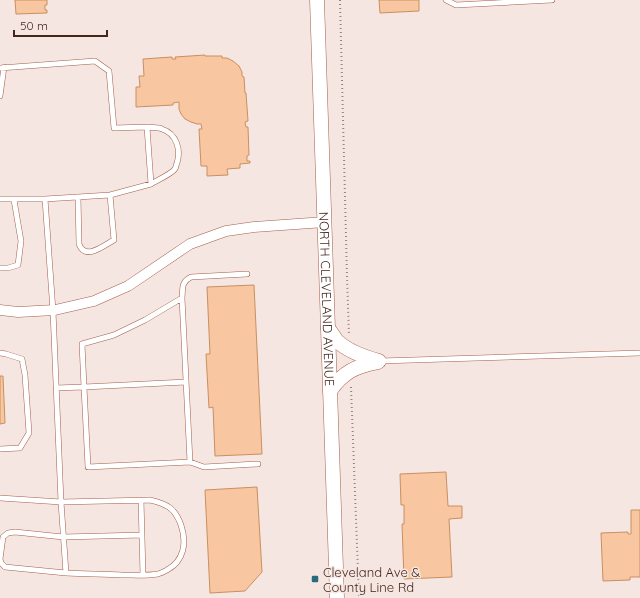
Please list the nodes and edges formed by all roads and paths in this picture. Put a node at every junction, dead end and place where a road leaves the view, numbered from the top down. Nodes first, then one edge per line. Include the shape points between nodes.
1 (317, 0) edge
2 (340, 0) edge
3 (446, 0) edge
4 (552, 0) edge
5 (2, 68) edge
6 (0, 96) edge
7 (147, 127) junction
8 (150, 184) junction
9 (110, 195) junction
10 (78, 197) junction
11 (0, 199) edge
12 (45, 199) junction
13 (14, 200) junction
14 (324, 222) junction
15 (0, 268) edge
16 (247, 274) dead end
17 (182, 298) junction
18 (0, 310) edge
19 (53, 311) junction
20 (328, 328) junction
21 (350, 350) junction
22 (640, 353) edge
23 (0, 354) edge
24 (380, 361) junction
25 (350, 371) junction
26 (186, 382) junction
27 (84, 387) junction
28 (56, 388) junction
29 (330, 391) junction
30 (0, 449) edge
31 (190, 462) junction
32 (258, 464) dead end
33 (0, 498) edge
34 (141, 500) junction
35 (61, 502) junction
36 (142, 535) junction
37 (63, 537) junction
38 (66, 573) junction
39 (143, 575) junction
40 (337, 598) edge
41 (359, 598) edge

1 - 14 main road, NORTH CLEVELAND AVENUE
2 - 21 path
3 - 4 lane via 456,5
5 - 6 lane
5 - 7 lane via 95,61 109,71 114,128
7 - 8 lane
7 - 8 lane via 163,129 171,134 179,151 175,169
8 - 9 lane
9 - 10 lane
9 - 10 lane via 114,240 86,253 81,250 79,244
10 - 12 lane
11 - 13 lane
12 - 13 lane
12 - 19 lane
13 - 15 lane via 20,241 18,265
14 - 19 street via 226,231 190,244 128,286 94,301
14 - 20 main road, NORTH CLEVELAND AVENUE
16 - 17 lane via 191,277 185,280
17 - 26 lane
17 - 27 lane via 114,335 82,344
18 - 19 street
19 - 28 lane
20 - 21 main road via 337,341
20 - 29 main road, NORTH CLEVELAND AVENUE
21 - 24 main road
22 - 24 lane
23 - 30 lane via 22,359 29,433 20,448
24 - 25 main road via 364,364
25 - 29 main road via 342,376
25 - 41 path
26 - 27 lane
26 - 31 lane
27 - 28 lane
27 - 31 lane via 88,467
28 - 35 lane
29 - 40 main road, NORTH CLEVELAND AVENUE
31 - 32 lane via 204,467
33 - 35 lane
34 - 35 lane
34 - 36 lane
34 - 39 lane via 162,503 172,509 184,534 184,546 180,558 173,567 160,574
35 - 37 lane
36 - 37 lane
36 - 39 lane
37 - 38 lane
37 - 38 lane via 8,533 3,538 0,559 5,567
38 - 39 lane

